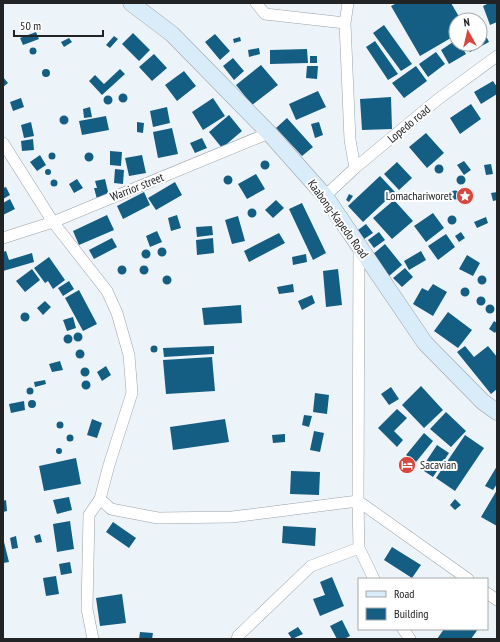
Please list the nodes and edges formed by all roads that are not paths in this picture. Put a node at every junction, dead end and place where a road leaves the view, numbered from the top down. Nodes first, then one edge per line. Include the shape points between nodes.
1 (131, 3) edge
2 (256, 3) edge
3 (348, 3) edge
4 (345, 23) junction
5 (497, 56) edge
6 (269, 133) junction
7 (3, 142) edge
8 (355, 168) junction
9 (325, 196) junction
10 (54, 222) junction
11 (3, 238) edge
12 (359, 246) junction
13 (497, 412) edge
14 (100, 499) junction
15 (358, 501) junction
16 (359, 548) junction
17 (374, 578) edge
18 (467, 578) edge
19 (488, 593) edge
20 (497, 600) edge
21 (404, 630) edge
22 (93, 639) edge
23 (237, 639) edge
24 (410, 639) edge

1 - 6 main road, Kaabong-Kapedo Road via 172,34
2 - 4 street via 265,14
3 - 4 street
4 - 8 street via 350,140
5 - 8 street, Lopedo road via 437,100
6 - 9 main road, Kaabong-Kapedo Road
6 - 10 street, Warrior street
7 - 10 street
8 - 9 street, Lopedo road
9 - 12 main road, Kaabong-Kapedo Road
10 - 11 street, Warrior street
10 - 14 street via 107,291 117,313 129,355 132,393
12 - 13 main road, Kaabong-Kapedo Road via 425,343 483,402
12 - 15 street
14 - 15 street via 111,509 158,518 232,517
14 - 22 street via 89,515 87,609
15 - 16 street
15 - 18 street
16 - 17 street
16 - 23 street via 311,566
19 - 20 street
21 - 24 street

